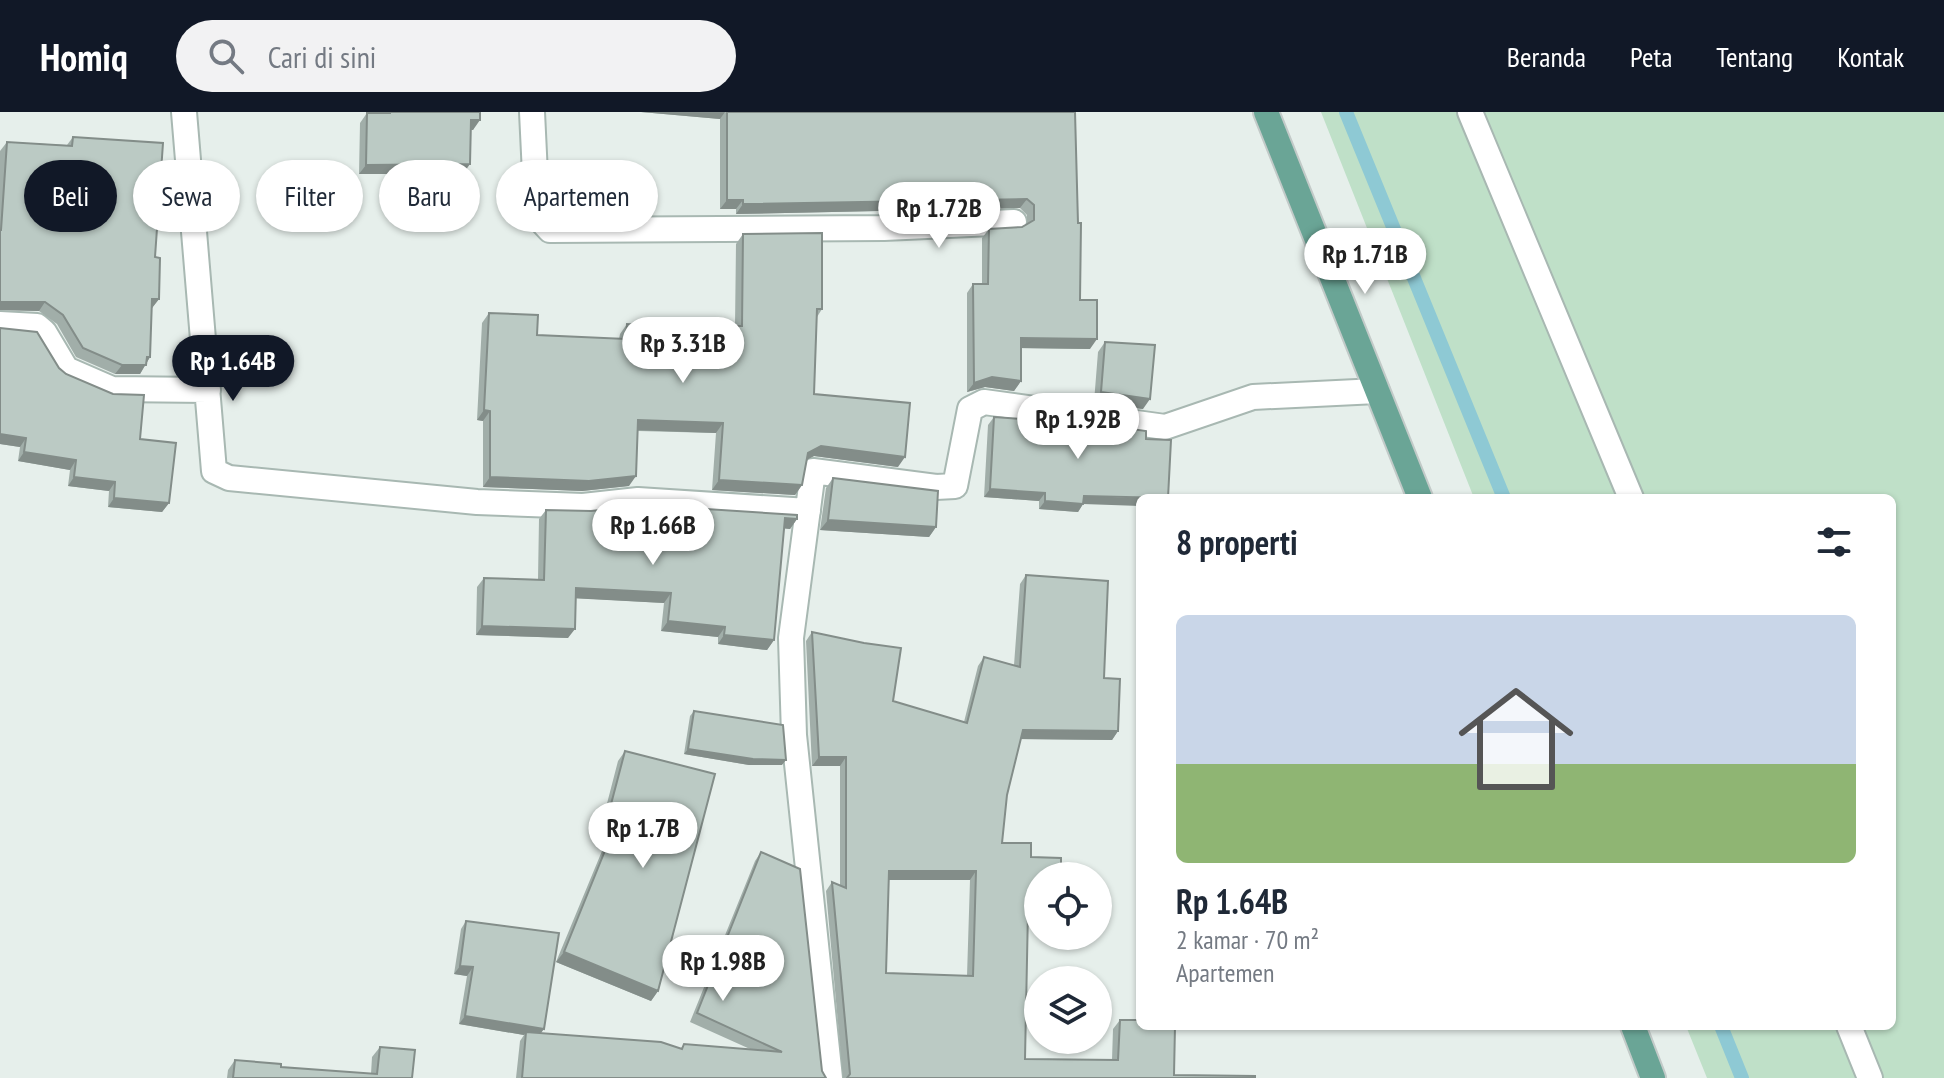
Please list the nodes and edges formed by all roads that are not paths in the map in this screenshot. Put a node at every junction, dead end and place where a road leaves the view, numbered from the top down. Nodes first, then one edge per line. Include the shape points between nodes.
1 (184, 112) edge
2 (532, 112) edge
3 (1266, 112) edge
4 (1470, 112) edge
5 (1014, 222) edge
6 (0, 324) edge
7 (208, 390) junction
8 (1377, 391) junction
9 (1418, 494) edge
10 (1629, 494) edge
11 (808, 511) junction
12 (1635, 1030) edge
13 (1851, 1030) edge
14 (830, 1078) edge
15 (1653, 1078) edge
16 (1870, 1078) edge

1 - 7 street
2 - 5 street via 537,216 550,230
3 - 8 main road
4 - 10 street
6 - 7 street via 37,326 66,369 112,389
7 - 11 street via 214,471 229,478 477,502 583,506 638,500
8 - 9 main road
8 - 11 street via 1253,397 1165,427 984,402 970,409 955,486 813,471
11 - 14 street via 791,638 794,735
12 - 15 main road
13 - 16 street

